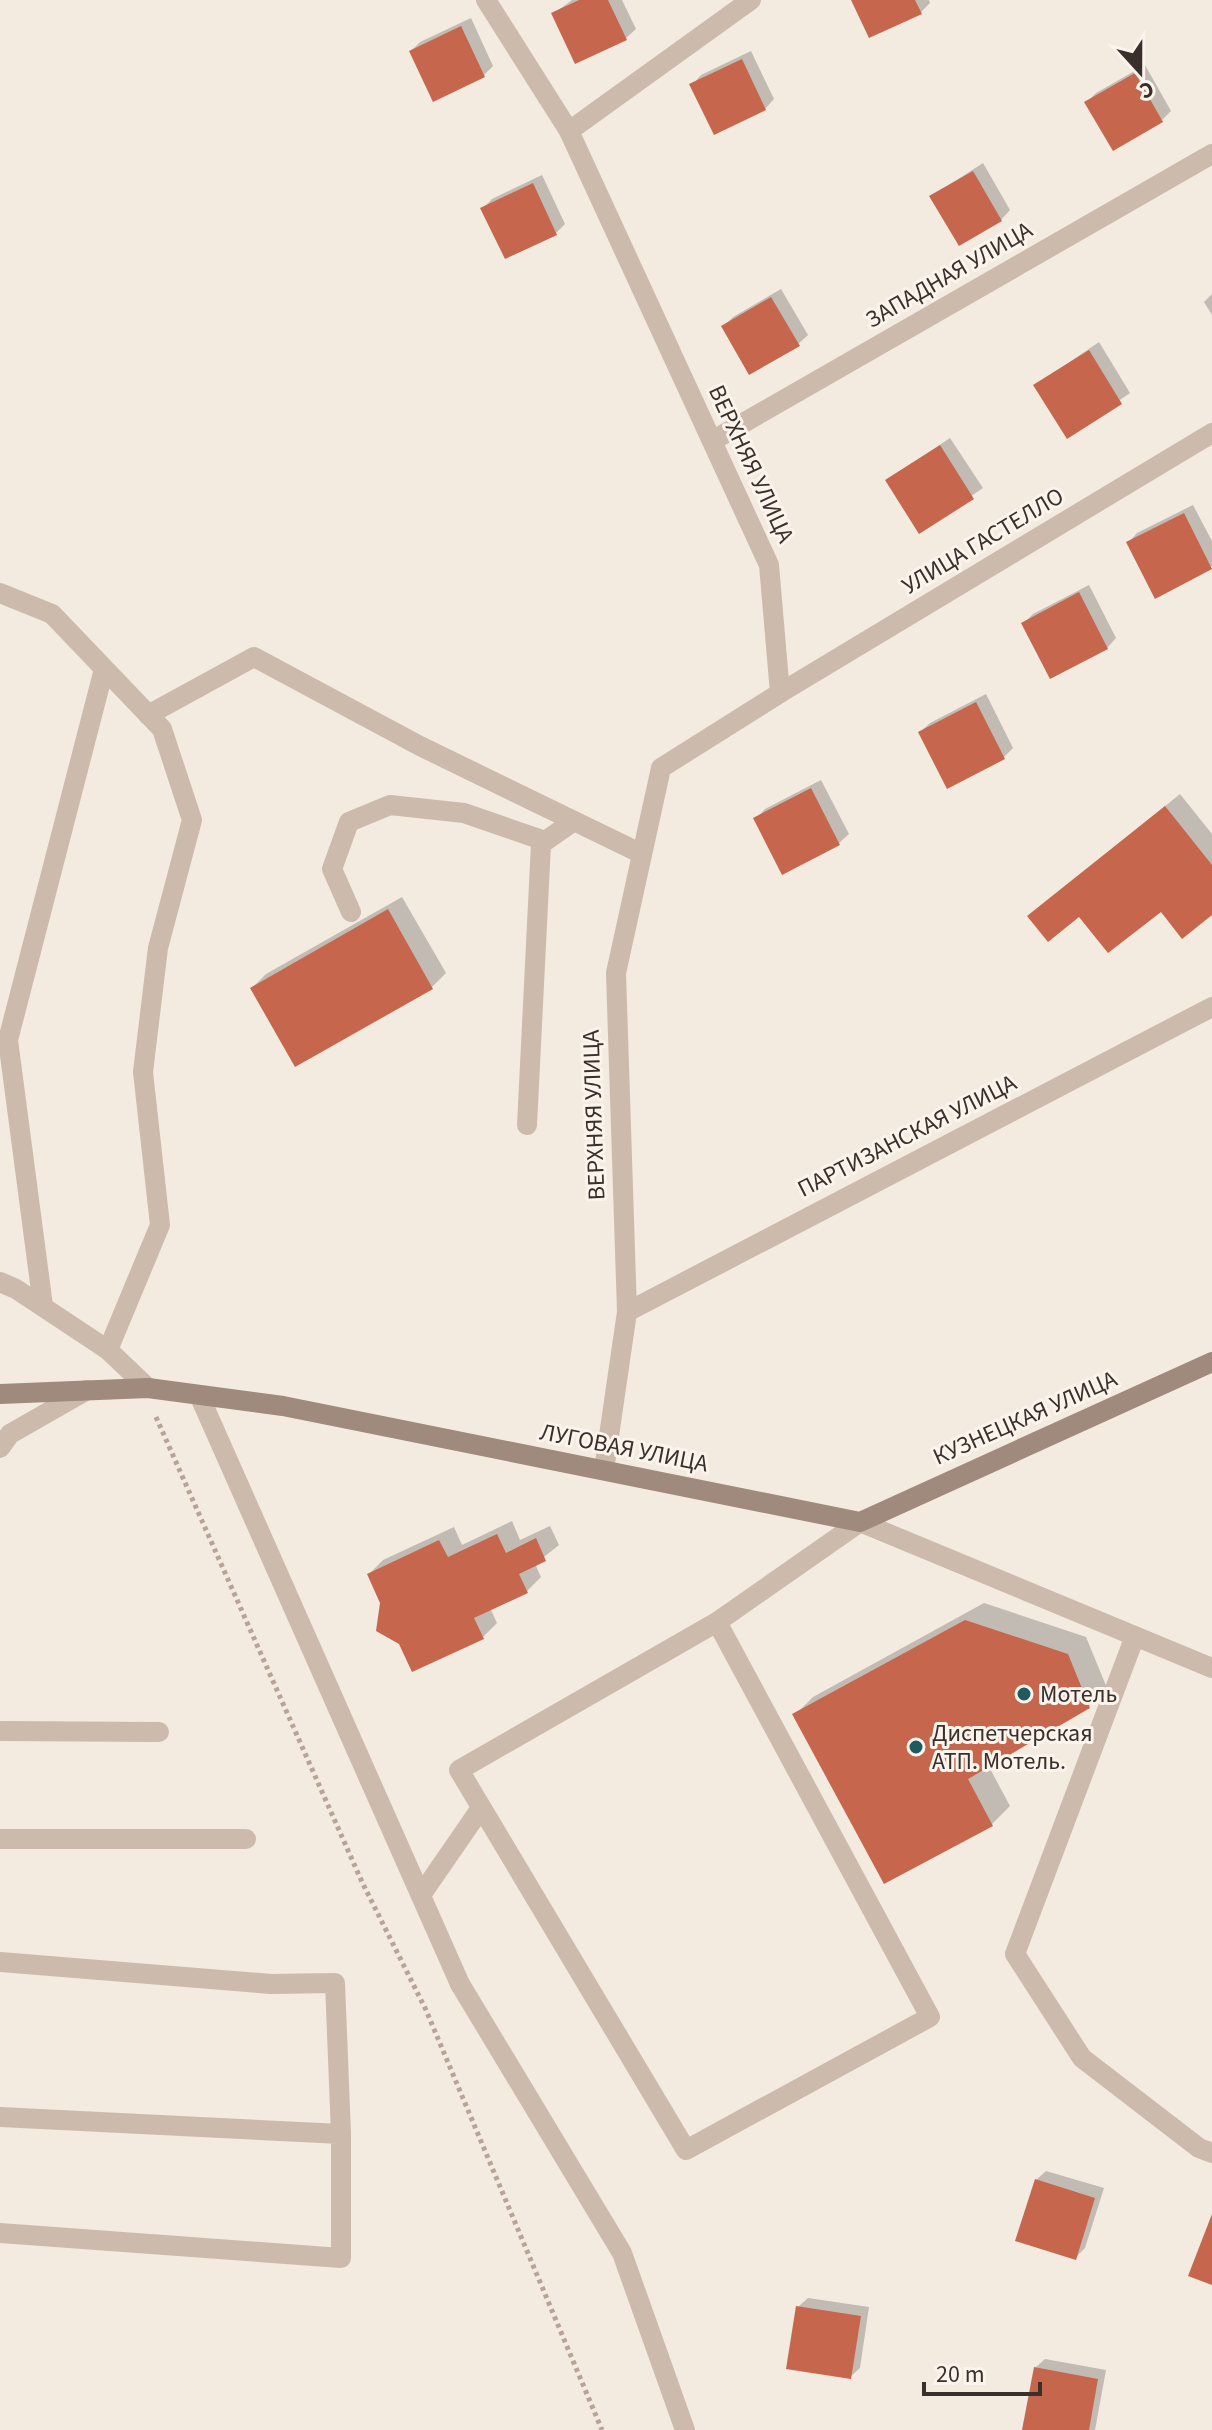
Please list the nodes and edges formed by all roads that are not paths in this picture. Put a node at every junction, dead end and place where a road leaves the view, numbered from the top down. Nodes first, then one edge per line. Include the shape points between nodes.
1 (486, 0) edge
2 (751, 0) edge
3 (569, 131) junction
4 (1212, 154) edge
5 (1212, 433) edge
6 (712, 441) junction
7 (0, 593) edge
8 (104, 669) junction
9 (780, 693) junction
10 (148, 715) junction
11 (574, 821) junction
12 (545, 841) junction
13 (640, 853) junction
14 (351, 912) dead end
15 (1212, 1007) edge
16 (527, 1125) dead end
17 (0, 1282) edge
18 (43, 1306) junction
19 (627, 1312) junction
20 (108, 1350) junction
21 (1212, 1362) edge
22 (146, 1388) junction
23 (87, 1390) junction
24 (0, 1394) edge
25 (199, 1395) junction
26 (0, 1448) edge
27 (604, 1470) junction
28 (860, 1522) junction
29 (717, 1622) junction
30 (1135, 1636) junction
31 (1212, 1668) edge
32 (0, 1731) edge
33 (159, 1732) dead end
34 (481, 1808) junction
35 (0, 1839) edge
36 (246, 1839) dead end
37 (421, 1895) junction
38 (0, 1962) edge
39 (0, 2117) edge
40 (341, 2134) junction
41 (1212, 2153) edge
42 (0, 2233) edge
43 (685, 2430) edge

1 - 3 street, ВЕРХНЯЯ УЛИЦА
2 - 3 street
3 - 6 street, ВЕРХНЯЯ УЛИЦА
4 - 6 street, ЗАПАДНАЯ УЛИЦА
5 - 9 street, УЛИЦА ГАСТЕЛЛО
6 - 9 street, ВЕРХНЯЯ УЛИЦА via 769,565
7 - 8 street via 52,614
8 - 10 street
8 - 18 street via 8,1040
9 - 13 street, ВЕРХНЯЯ УЛИЦА via 661,768
10 - 11 street via 254,657
10 - 20 street via 162,729 192,820 158,948 143,1072 160,1225
11 - 12 street
11 - 13 street
12 - 14 street via 464,813 390,805 349,822 332,869
12 - 16 street
13 - 19 street, ВЕРХНЯЯ УЛИЦА via 616,973
15 - 19 street, ПАРТИЗАНСКАЯ УЛИЦА
17 - 18 street
18 - 20 street
19 - 27 street, ВЕРХНЯЯ УЛИЦА
20 - 22 street
21 - 28 main road, КУЗНЕЦКАЯ УЛИЦА
22 - 23 main road, ЛУГОВАЯ УЛИЦА
22 - 25 main road, ЛУГОВАЯ УЛИЦА
23 - 24 main road, ЛУГОВАЯ УЛИЦА
23 - 26 street via 10,1434
25 - 27 main road, ЛУГОВАЯ УЛИЦА via 283,1406
25 - 37 street
27 - 28 main road, ЛУГОВАЯ УЛИЦА
28 - 29 street
28 - 30 street, ЛУГОВАЯ УЛИЦА
29 - 34 street via 459,1770
29 - 34 street via 930,2017 686,2150
30 - 31 street, ЛУГОВАЯ УЛИЦА
30 - 41 street via 1015,1954 1082,2058
32 - 33 street
34 - 37 street
35 - 36 street
37 - 43 street via 460,1984 622,2253
38 - 40 street via 271,1984 335,1983
39 - 40 street
40 - 42 street via 341,2258

